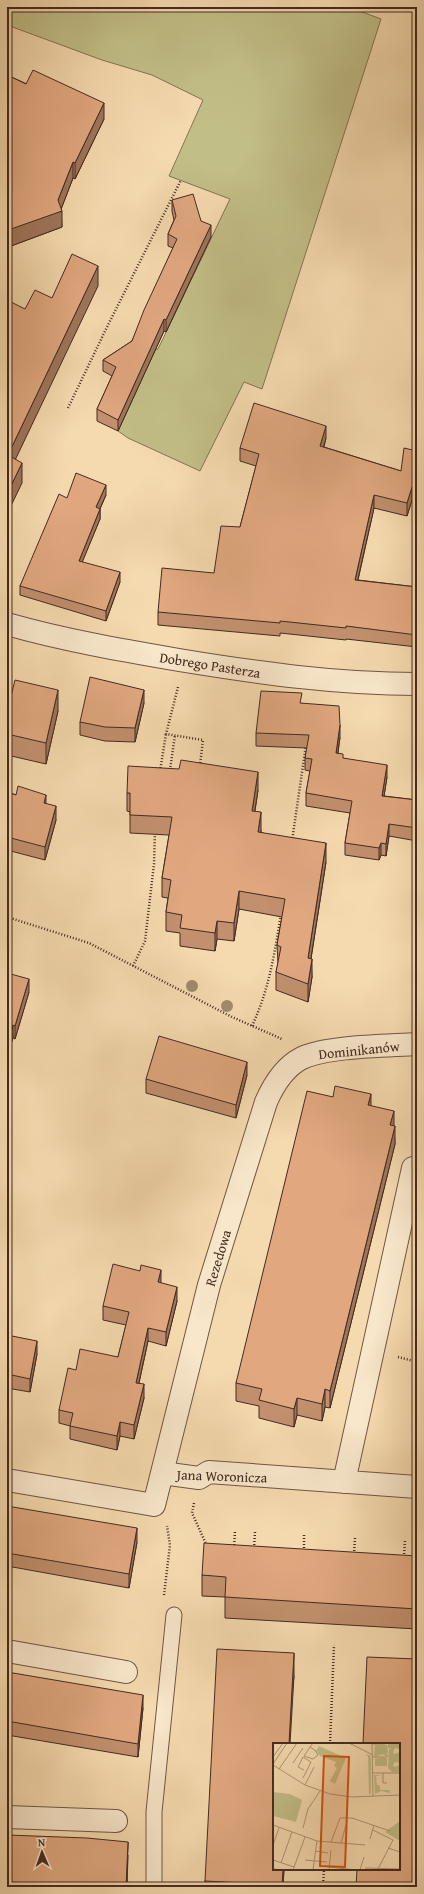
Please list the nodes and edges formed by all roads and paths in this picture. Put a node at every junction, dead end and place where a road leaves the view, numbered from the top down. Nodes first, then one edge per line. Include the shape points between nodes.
1 (181, 180) dead end
2 (68, 408) dead end
3 (7, 624) edge
4 (180, 681) dead end
5 (417, 684) edge
6 (166, 734) junction
7 (175, 735) junction
8 (307, 739) edge
9 (200, 767) edge
10 (177, 771) edge
11 (159, 772) edge
12 (155, 826) edge
13 (292, 845) edge
14 (282, 908) edge
15 (7, 917) edge
16 (133, 966) junction
17 (252, 1026) junction
18 (417, 1044) edge
19 (302, 1058) junction
20 (413, 1168) dead end
21 (162, 1473) junction
22 (199, 1478) junction
23 (7, 1480) edge
24 (344, 1482) junction
25 (417, 1487) edge
26 (167, 1524) dead end
27 (235, 1531) dead end
28 (255, 1532) dead end
29 (304, 1535) dead end
30 (355, 1538) dead end
31 (405, 1540) dead end
32 (208, 1549) edge
33 (227, 1550) edge
34 (254, 1553) edge
35 (304, 1556) edge
36 (354, 1559) edge
37 (404, 1562) edge
38 (164, 1594) dead end
39 (174, 1615) dead end
40 (334, 1646) dead end
41 (7, 1651) edge
42 (126, 1672) dead end
43 (330, 1743) edge
44 (7, 1817) edge
45 (116, 1821) dead end
46 (324, 1870) edge
47 (154, 1887) edge
48 (323, 1887) edge

1 - 2 path
3 - 5 street, Dobrego Pasterza via 114,649 248,672
4 - 6 path
6 - 7 path
6 - 11 path
7 - 9 path via 203,740
7 - 10 path via 169,770
8 - 13 path
12 - 16 path via 154,864 145,941
14 - 17 path via 272,970
15 - 16 path via 89,943
16 - 17 path
17 - 19 path via 290,1043
18 - 19 street, Dominikanów via 332,1051
19 - 21 street, Rezedowa via 272,1087 266,1102 209,1285
20 - 24 street
21 - 22 street, Jana Woronicza
21 - 23 street, Jana Woronicza via 154,1505
22 - 24 street, Jana Woronicza via 209,1472
22 - 32 path via 192,1513
24 - 25 street, Jana Woronicza
26 - 38 path via 170,1545
27 - 33 path via 234,1550
28 - 34 path
29 - 35 path
30 - 36 path
31 - 37 path
39 - 47 lane via 154,1812
40 - 43 path
41 - 42 street
44 - 45 street
46 - 48 path

